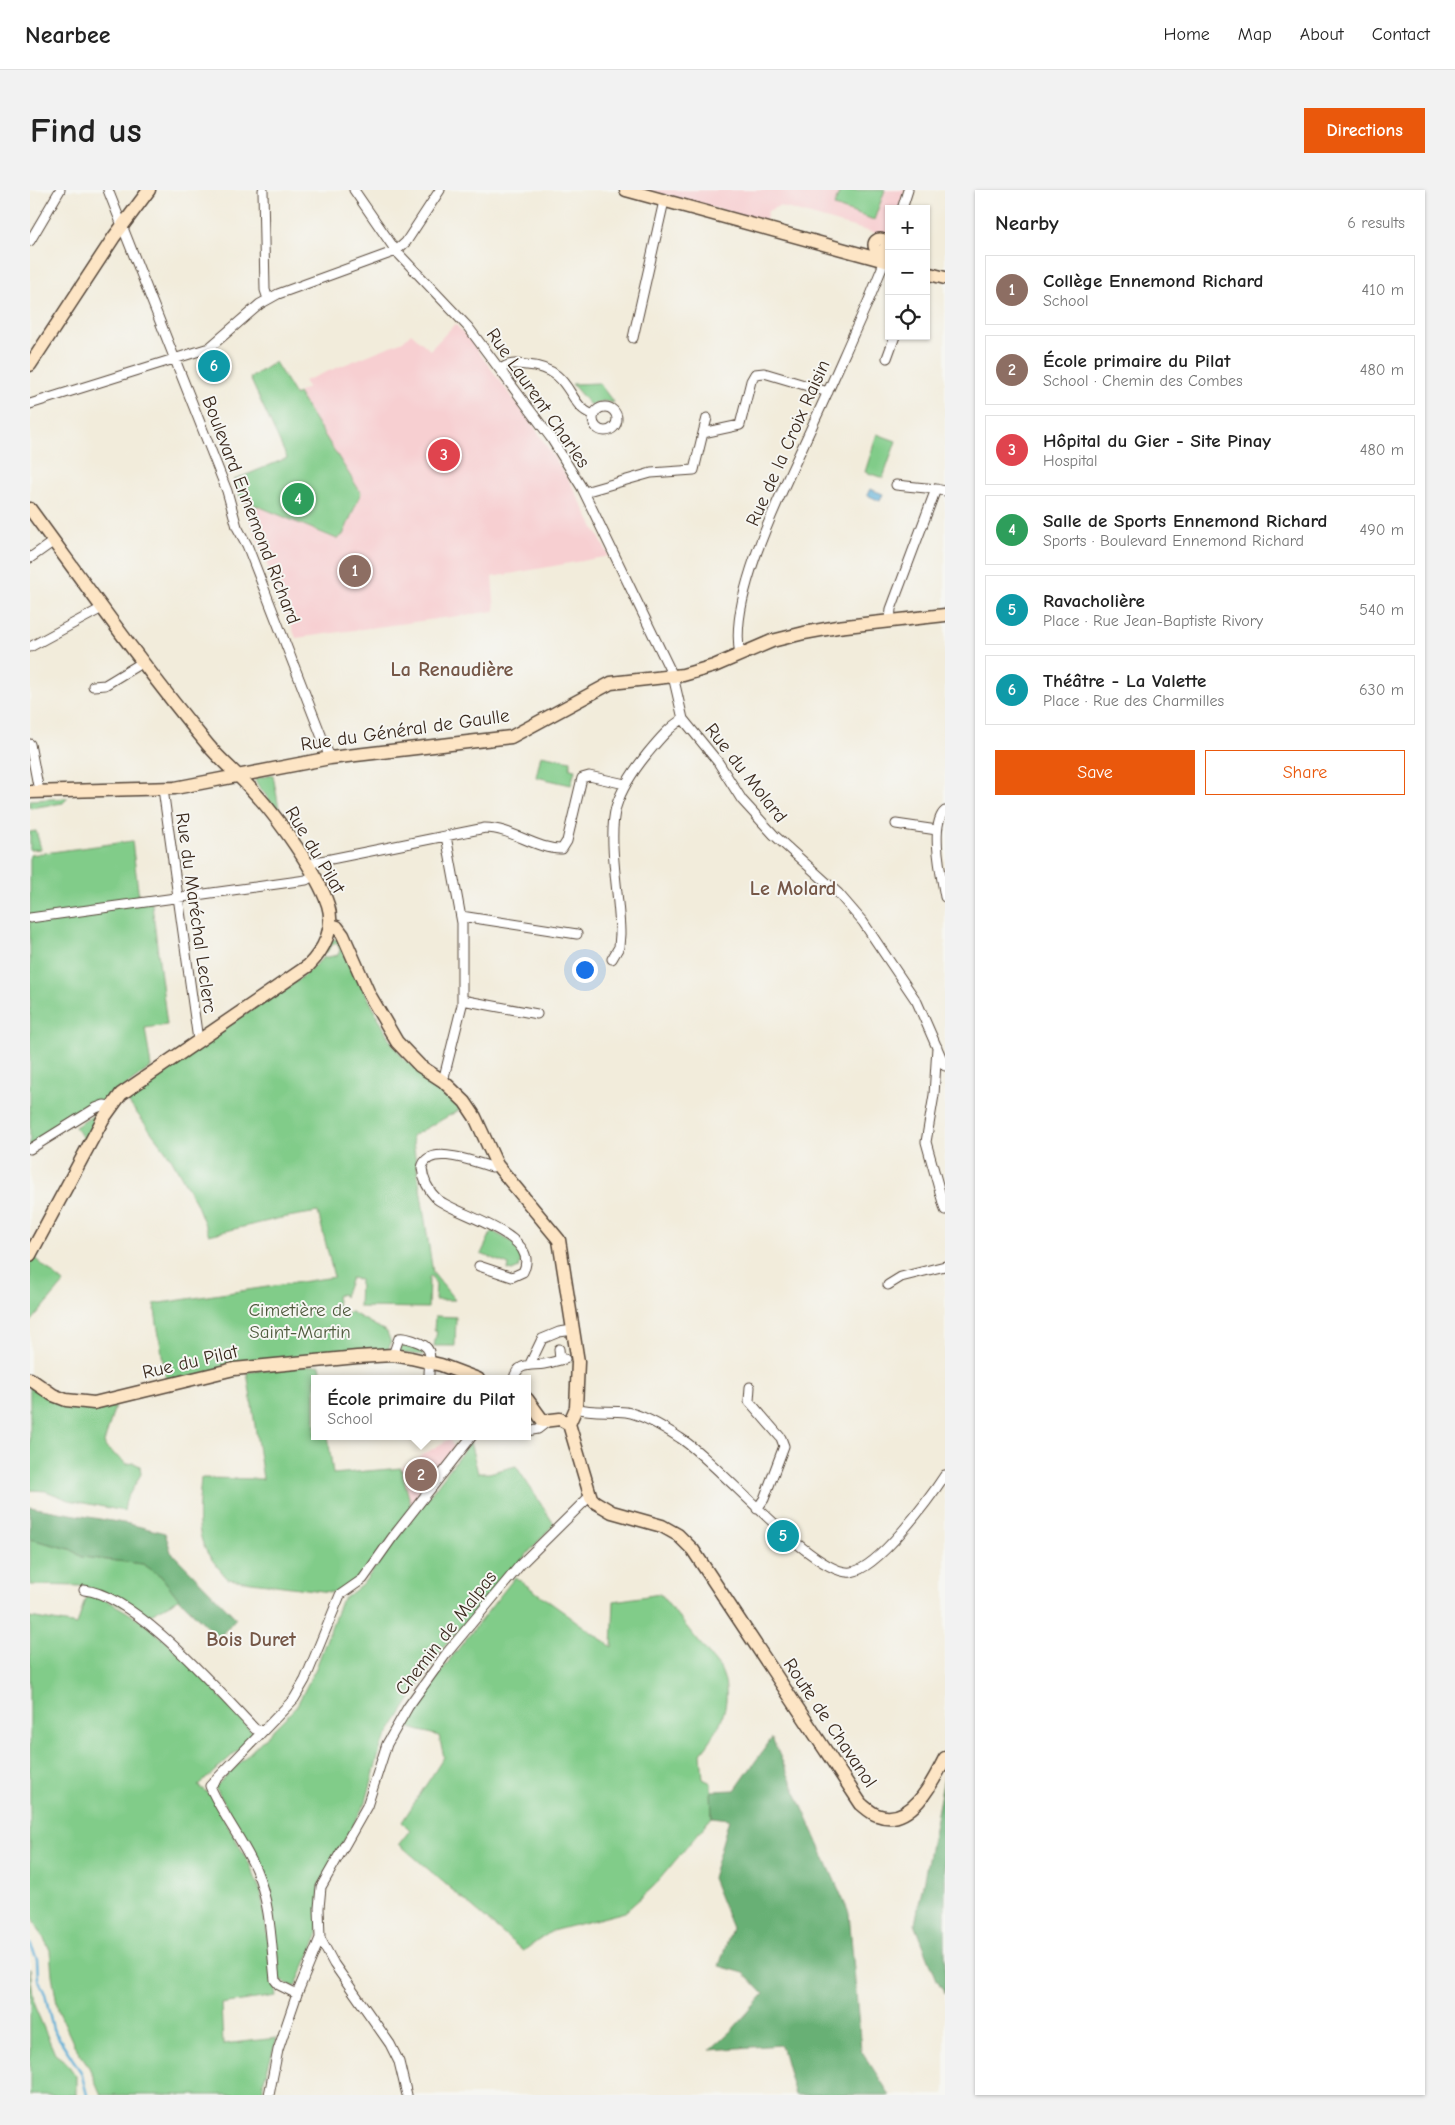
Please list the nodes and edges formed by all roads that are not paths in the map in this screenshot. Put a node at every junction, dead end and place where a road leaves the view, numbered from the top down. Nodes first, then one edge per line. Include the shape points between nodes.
1 (60, 190) edge
2 (108, 190) edge
3 (149, 190) edge
4 (263, 190) edge
5 (354, 190) edge
6 (440, 190) edge
7 (626, 190) edge
8 (908, 190) edge
9 (664, 200) junction
10 (903, 205) edge
11 (123, 227) junction
12 (30, 241) edge
13 (396, 251) junction
14 (885, 251) edge
15 (930, 274) edge
16 (945, 278) edge
17 (268, 299) junction
18 (633, 338) dead end
19 (893, 340) edge
20 (887, 358) dead end
21 (175, 360) junction
22 (30, 365) edge
23 (501, 368) junction
24 (828, 392) junction
25 (30, 404) edge
26 (594, 415) dead end
27 (707, 418) dead end
28 (703, 433) junction
29 (896, 484) dead end
30 (940, 490) edge
31 (588, 491) dead end
32 (30, 509) edge
33 (54, 541) junction
34 (30, 558) edge
35 (102, 608) junction
36 (945, 615) edge
37 (890, 621) junction
38 (30, 647) edge
39 (740, 654) junction
40 (143, 662) junction
41 (673, 676) junction
42 (93, 686) dead end
43 (683, 720) junction
44 (30, 744) edge
45 (330, 758) junction
46 (237, 774) junction
47 (625, 784) junction
48 (163, 789) junction
49 (35, 791) edge
50 (945, 812) edge
51 (896, 824) dead end
52 (938, 830) junction
53 (446, 836) junction
54 (310, 871) junction
55 (177, 897) junction
56 (945, 898) edge
57 (461, 916) junction
58 (30, 918) edge
59 (331, 925) junction
60 (577, 934) dead end
61 (612, 959) dead end
62 (462, 1000) junction
63 (537, 1014) dead end
64 (198, 1040) junction
65 (937, 1047) junction
66 (945, 1066) edge
67 (443, 1081) junction
68 (111, 1106) junction
69 (30, 1149) edge
70 (497, 1165) junction
71 (945, 1210) edge
72 (30, 1255) edge
73 (479, 1266) dead end
74 (945, 1266) edge
75 (888, 1285) dead end
76 (573, 1330) junction
77 (559, 1349) dead end
78 (393, 1356) junction
79 (429, 1362) junction
80 (530, 1364) junction
81 (429, 1375) edge
82 (468, 1375) edge
83 (516, 1375) edge
84 (30, 1378) edge
85 (750, 1387) dead end
86 (531, 1405) edge
87 (576, 1408) junction
88 (547, 1422) junction
89 (569, 1424) junction
90 (531, 1430) edge
91 (469, 1440) edge
92 (945, 1475) edge
93 (591, 1495) junction
94 (757, 1509) junction
95 (84, 1590) dead end
96 (263, 1731) junction
97 (945, 1758) edge
98 (320, 1938) junction
99 (297, 1994) junction
100 (269, 2095) edge
101 (407, 2095) edge

1 - 12 street
2 - 11 street, Boulevard Ennemond Richard
3 - 11 street
4 - 17 street via 265,290
5 - 13 street, Rue Laurent Charles
6 - 13 street via 403,246
7 - 9 street
8 - 10 street
9 - 14 street via 864,255
9 - 18 street
11 - 21 street, Boulevard Ennemond Richard
11 - 22 street
13 - 17 street
13 - 23 street, Rue Laurent Charles via 462,320
14 - 24 street, Rue de la Croix Raisin
15 - 16 street
17 - 21 street via 214,344
19 - 20 street
21 - 25 street
21 - 45 street, Boulevard Ennemond Richard via 227,491 239,533 248,545
23 - 26 street via 514,364 550,369 586,411
23 - 41 street, Rue Laurent Charles via 582,488
24 - 28 street via 764,373 755,374 740,425
24 - 39 street, Rue de la Croix Raisin via 763,537 742,603 738,634
27 - 28 street
28 - 31 street via 694,470 651,473
29 - 30 street
30 - 37 street via 891,609
32 - 33 street, Rue du Pilat
33 - 34 street
33 - 35 street, Rue du Pilat
35 - 38 street
35 - 40 street, Rue du Pilat
36 - 37 street, Rue du Général de Gaulle
37 - 39 street, Rue du Général de Gaulle via 804,633
39 - 41 street, Rue du Général de Gaulle via 699,671
40 - 42 street via 105,685
40 - 46 street, Rue du Pilat via 208,745
41 - 43 street, Rue du Molard
41 - 45 street, Rue du Général de Gaulle via 611,683 511,737
43 - 47 street via 657,742
43 - 65 street, Rue du Molard via 718,762 742,800 774,835 838,893 863,922 917,1002
44 - 49 street
45 - 46 street, Rue du Général de Gaulle
46 - 48 street, Rue du Général de Gaulle
46 - 54 street, Rue du Pilat via 262,800
47 - 53 street via 589,776 582,778 567,841 562,849 492,828
47 - 61 street via 614,815 620,934 619,947
48 - 49 street, Rue du Général de Gaulle
48 - 55 street, Rue du Maréchal Leclerc
50 - 52 street via 938,820
51 - 52 street
52 - 56 street
53 - 54 street
53 - 57 street
54 - 55 street via 306,880
54 - 59 street, Rue du Pilat via 328,904
55 - 58 street
55 - 64 street, Rue du Maréchal Leclerc
57 - 60 street
57 - 62 street
59 - 64 street, Rue du Pilat via 320,951 308,966
59 - 67 street via 343,935 397,1042 420,1066
62 - 63 street
62 - 67 street
64 - 68 street, Rue du Pilat via 128,1088
65 - 66 street, Rue du Molard
65 - 71 street via 934,1095 926,1142
67 - 70 street via 470,1109
68 - 69 street via 96,1108
68 - 72 street, Rue du Pilat
70 - 73 street via 492,1167 435,1155 426,1160 422,1168 431,1192 439,1200 507,1235 526,1254 523,1272 512,1277
70 - 76 street via 559,1240
74 - 75 street via 900,1277
76 - 80 street via 545,1337
76 - 87 street via 578,1362
77 - 80 street via 563,1360
78 - 79 street, Rue du Pilat
78 - 79 street via 397,1340 405,1338 426,1346 430,1352
78 - 84 street, Rue du Pilat via 234,1369 94,1403 53,1395
79 - 81 street
79 - 82 street, Rue du Pilat
80 - 83 street via 521,1366
85 - 94 street via 749,1401 781,1438 784,1446
86 - 88 street
87 - 89 street
87 - 94 street via 628,1413 668,1430 712,1462
88 - 89 street via 560,1419
88 - 90 street
89 - 93 street
91 - 96 street via 363,1579 340,1595 299,1692 288,1708
92 - 94 street via 920,1512 897,1537 876,1558 852,1572 819,1561
93 - 97 street, Route de Chavanol via 606,1510 651,1522 685,1542 703,1564 861,1804 875,1815 890,1818 904,1813 922,1799
93 - 98 street, Chemin de Malpas via 521,1564 446,1654 408,1707 383,1753 367,1806 321,1887
95 - 96 street via 107,1598 145,1620 255,1729
96 - 99 street via 210,1786 246,1850 264,1891 276,1984
98 - 99 street, Chemin de Malpas
98 - 101 street via 334,1964 390,2044 399,2062
99 - 100 street, Chemin de Malpas via 278,2050

